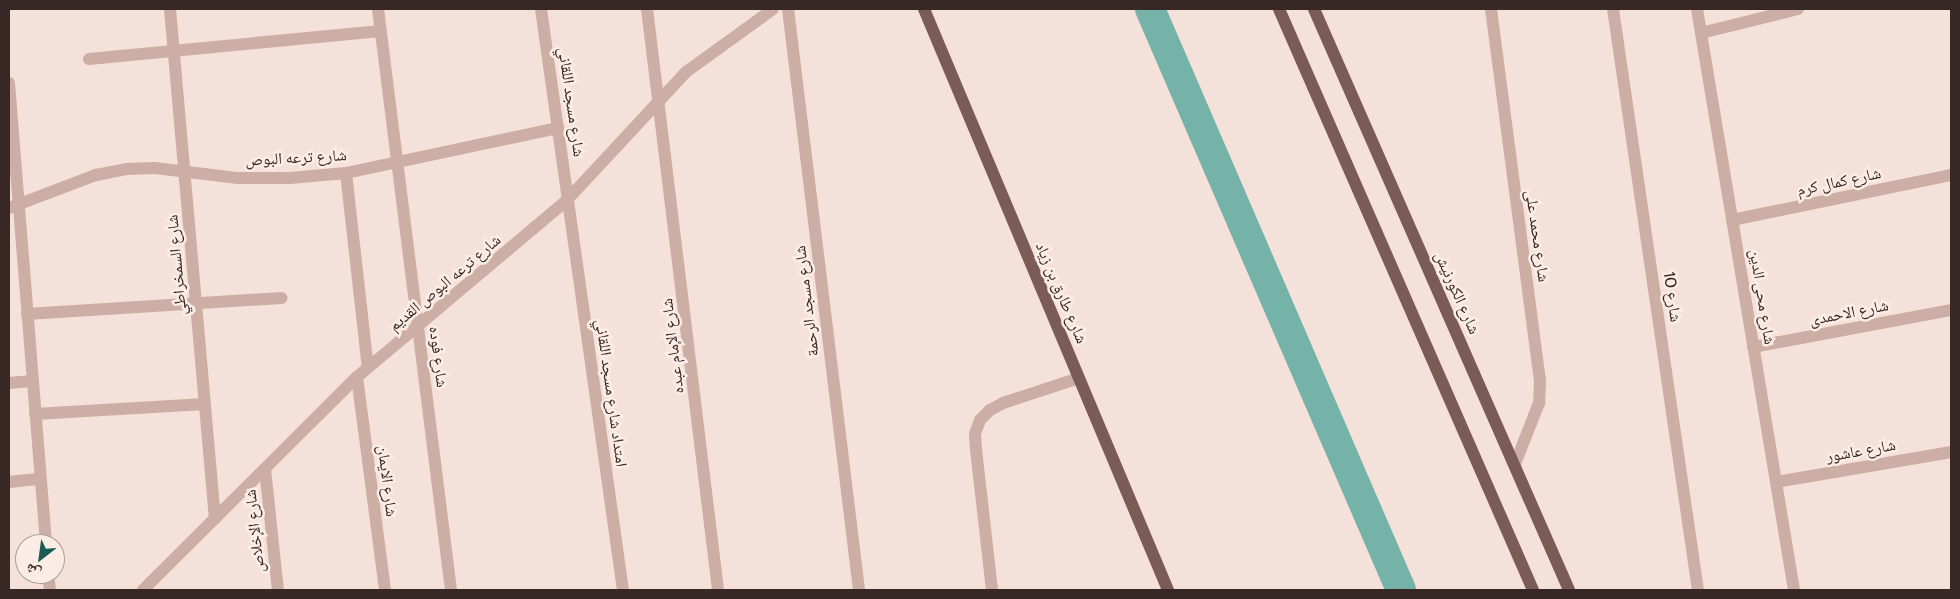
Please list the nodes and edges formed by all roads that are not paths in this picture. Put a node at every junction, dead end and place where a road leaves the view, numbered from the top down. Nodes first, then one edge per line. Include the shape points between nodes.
1 (170, 9) edge
2 (378, 9) edge
3 (541, 9) edge
4 (647, 9) edge
5 (774, 9) edge
6 (788, 9) edge
7 (924, 9) edge
8 (1279, 9) edge
9 (1314, 9) edge
10 (1491, 9) edge
11 (1613, 9) edge
12 (1697, 9) edge
13 (1798, 9) edge
14 (381, 31) junction
15 (1701, 33) junction
16 (174, 51) junction
17 (89, 59) dead end
18 (9, 83) edge
19 (660, 98) junction
20 (558, 128) junction
21 (397, 162) junction
22 (185, 171) junction
23 (346, 173) junction
24 (1951, 175) edge
25 (567, 200) junction
26 (13, 207) edge
27 (1732, 220) junction
28 (281, 298) dead end
29 (197, 303) junction
30 (1951, 310) edge
31 (26, 314) junction
32 (418, 328) junction
33 (1754, 347) junction
34 (368, 368) junction
35 (357, 377) junction
36 (1079, 378) junction
37 (32, 381) junction
38 (9, 383) edge
39 (205, 404) junction
40 (35, 414) junction
41 (1951, 452) edge
42 (1515, 464) junction
43 (265, 469) junction
44 (40, 479) junction
45 (9, 482) edge
46 (1776, 482) junction
47 (215, 519) junction
48 (45, 534) edge
49 (156, 584) edge
50 (143, 590) edge
51 (278, 590) edge
52 (385, 590) edge
53 (451, 590) edge
54 (623, 590) edge
55 (718, 590) edge
56 (859, 590) edge
57 (992, 590) edge
58 (1168, 590) edge
59 (1533, 590) edge
60 (1569, 590) edge
61 (1698, 590) edge
62 (1794, 590) edge

1 - 16 street, شارع السمخراطي
2 - 14 street, شارع فوده
3 - 20 street, شارع مسجد اللقاني
4 - 19 street, شارع الإمام عبده
5 - 19 street, شارع ترعه البوص القديم via 717,47
6 - 56 street, شارع مسجد الرحمة
7 - 36 main road, شارع طارق بن زياد
8 - 59 main road
9 - 42 main road, شارع الكورنيش
10 - 42 street, شارع محمد على via 1540,380 1539,403
11 - 61 street, شارع 10
12 - 15 street, شارع محى الدين
13 - 15 street
14 - 16 street
14 - 21 street, شارع فوده
15 - 27 street, شارع محى الدين
16 - 17 street
16 - 22 street, شارع السمخراطي
18 - 26 street
19 - 25 street, شارع ترعه البوص القديم
19 - 55 street, شارع الإمام عبده
20 - 21 street, شارع ترعه البوص
20 - 25 street, شارع مسجد اللقاني
21 - 23 street, شارع ترعه البوص
21 - 32 street, شارع فوده
22 - 23 street, شارع ترعه البوص via 272,178
22 - 26 street, شارع ترعه البوص via 155,168 106,173
22 - 29 street, شارع السمخراطي
23 - 34 street
24 - 27 street, شارع كمال كرم
25 - 32 street, شارع ترعه البوص القديم
25 - 54 street, امتداد شارع مسجد اللقاني
26 - 31 street
27 - 33 street, شارع محى الدين
28 - 29 street
29 - 31 street
29 - 39 street, شارع السمخراطي
30 - 33 street, شارع الاحمدى
31 - 37 street
32 - 34 street, شارع ترعه البوص القديم
32 - 53 street, شارع فوده
33 - 46 street, شارع محى الدين
34 - 35 street, شارع ترعه البوص القديم
35 - 43 street, شارع ترعه البوص القديم
35 - 52 street, شارع الايمان
36 - 57 street via 1003,403 980,420 975,434 976,449
36 - 58 main road, شارع طارق بن زياد
37 - 38 street
37 - 40 street
39 - 40 street
39 - 47 street, شارع السمخراطي
40 - 44 street
41 - 46 street, شارع عاشور
42 - 60 main road, شارع الكورنيش
43 - 47 street, شارع ترعه البوص القديم
43 - 51 street, شارع الإخلاص
44 - 45 street
44 - 48 street
46 - 62 street, شارع محى الدين
47 - 49 street, شارع ترعه البوص القديم
49 - 50 street, شارع ترعه البوص القديم

